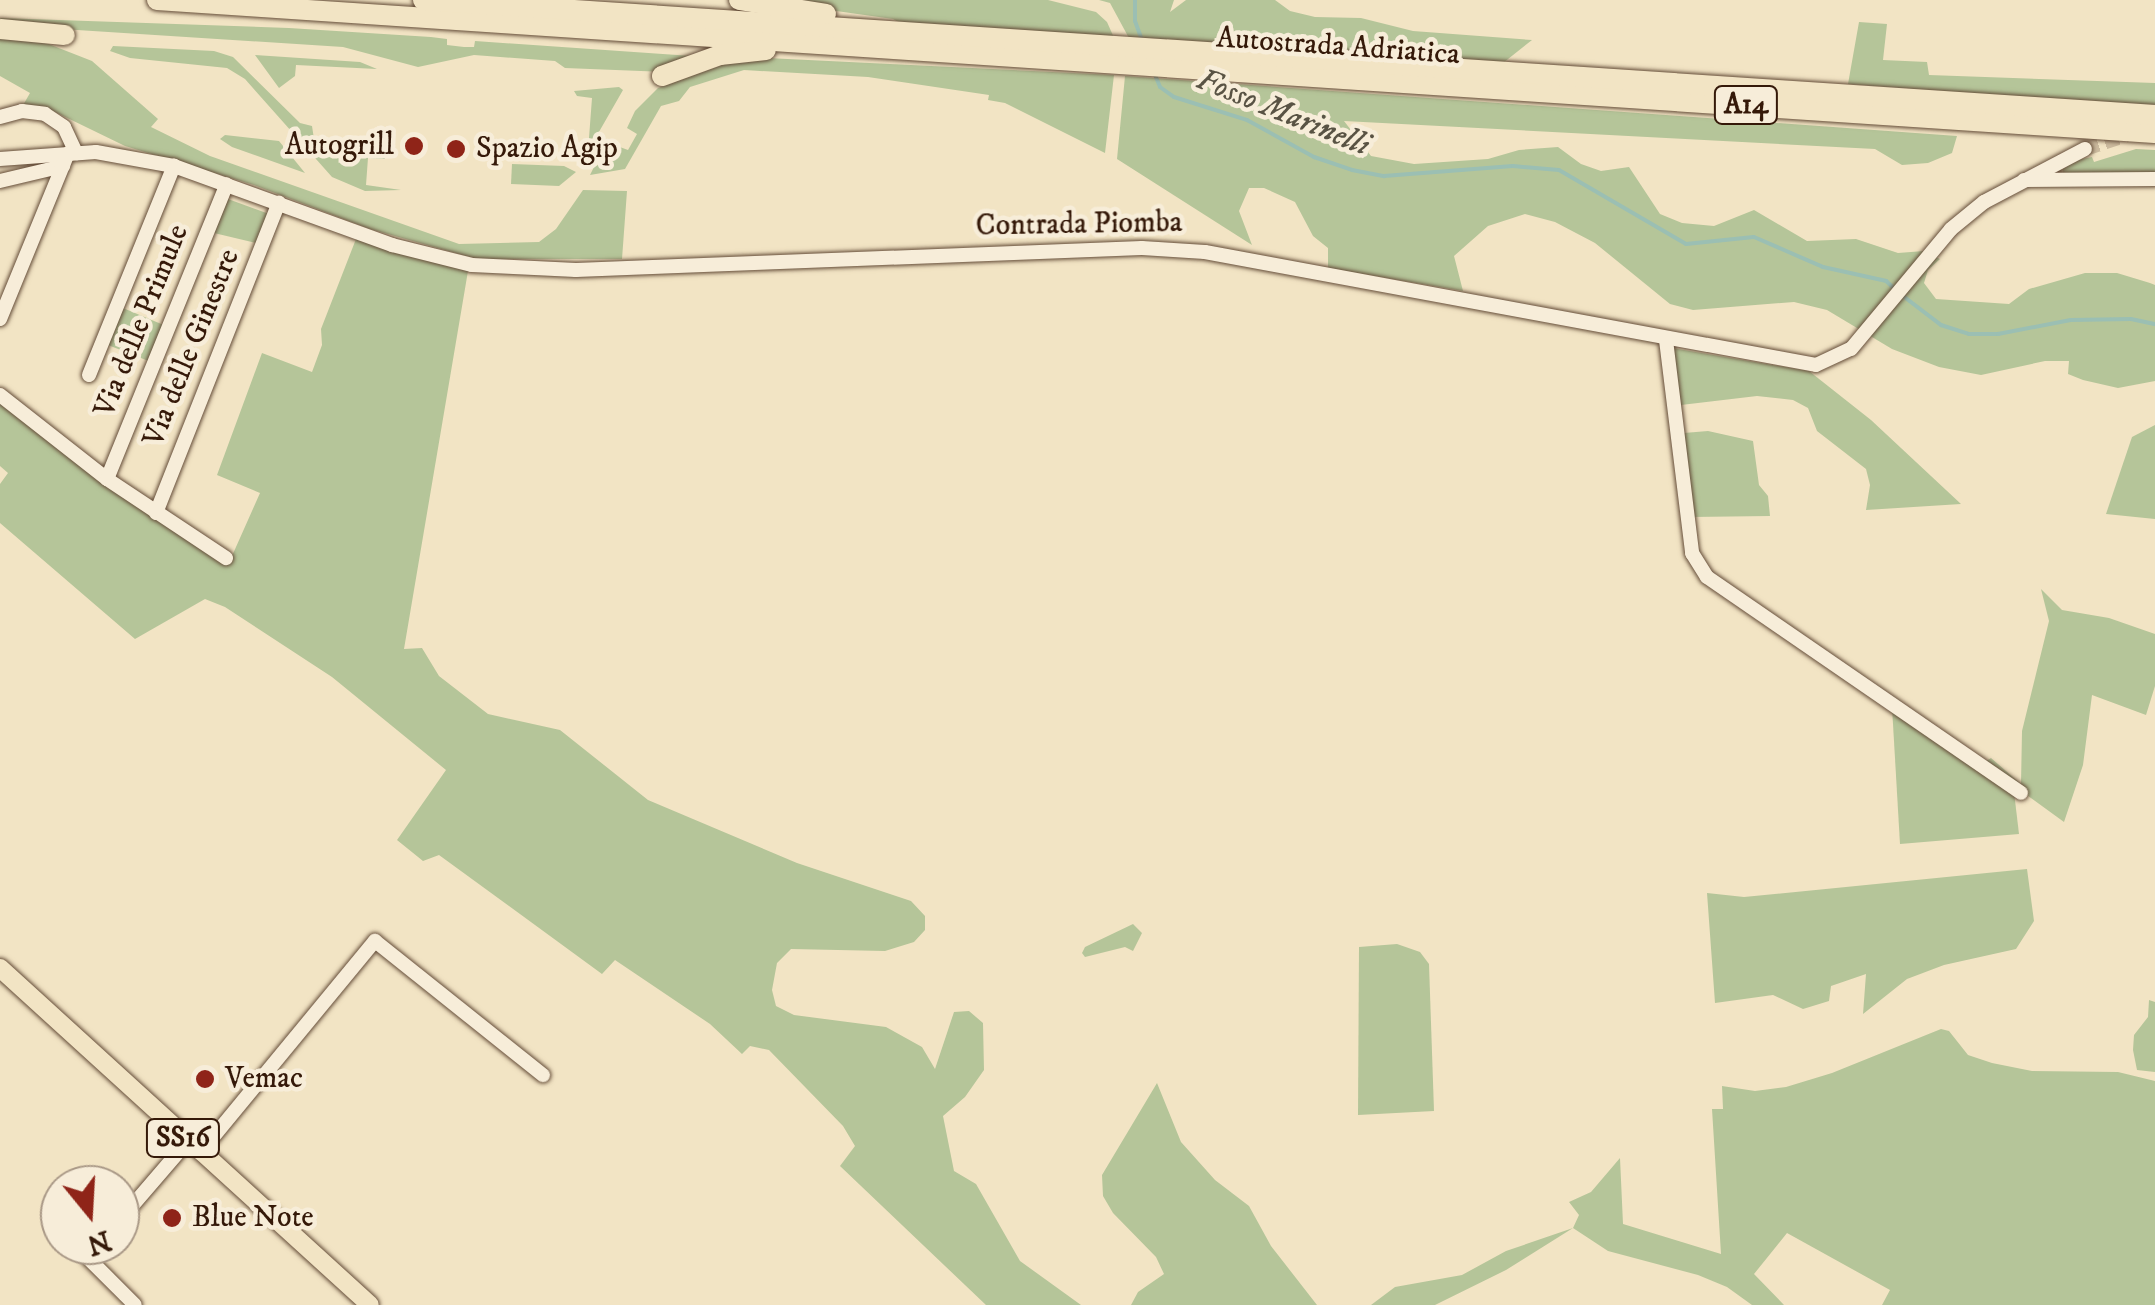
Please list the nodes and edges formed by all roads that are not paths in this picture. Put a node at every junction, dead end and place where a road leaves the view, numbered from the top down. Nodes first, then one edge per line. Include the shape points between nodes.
1 (157, 0) edge
2 (423, 0) edge
3 (739, 0) edge
4 (0, 30) edge
5 (914, 33) junction
6 (65, 34) dead end
7 (861, 45) junction
8 (1344, 70) junction
9 (662, 76) dead end
10 (2155, 115) edge
11 (0, 117) edge
12 (2155, 133) edge
13 (2085, 149) tunnel mouth
14 (69, 158) junction
15 (0, 159) edge
16 (174, 166) junction
17 (2155, 179) edge
18 (2018, 180) junction
19 (0, 182) edge
20 (227, 184) junction
21 (280, 203) junction
22 (0, 319) edge
23 (1666, 340) junction
24 (89, 375) dead end
25 (0, 395) edge
26 (107, 479) junction
27 (156, 513) junction
28 (226, 558) dead end
29 (2021, 793) dead end
30 (0, 968) edge
31 (543, 1075) dead end
32 (193, 1147) junction
33 (140, 1200) edge
34 (95, 1265) edge
35 (135, 1305) edge
36 (370, 1305) edge

1 - 7 highway, Autostrada Adriatica / A14
2 - 5 highway, Autostrada Adriatica / A14
3 - 5 highway via 892,20
4 - 6 highway
5 - 8 highway, Autostrada Adriatica / A14
7 - 8 highway, Autostrada Adriatica / A14
7 - 9 highway via 847,54 749,50
8 - 10 highway, Autostrada Adriatica / A14
8 - 12 highway, Autostrada Adriatica / A14
11 - 14 street via 46,114 64,127
13 - 18 street, Contrada Piomba
14 - 15 street, Contrada Piomba
14 - 16 street, Contrada Piomba via 123,155
14 - 19 street
14 - 22 street
16 - 20 street, Contrada Piomba
16 - 24 street
17 - 18 street
18 - 23 street, Contrada Piomba via 1951,229 1851,349 1816,365
20 - 21 street, Contrada Piomba
20 - 26 street, Via delle Primule
21 - 23 street, Contrada Piomba via 426,255 526,270 1122,248 1206,252
21 - 27 street, Via delle Ginestre
23 - 29 street via 1692,553 1707,577
25 - 26 street
26 - 27 street
27 - 28 street
30 - 32 main road, SS16
31 - 32 street via 375,941
32 - 33 street
32 - 36 main road, SS16
34 - 35 street

